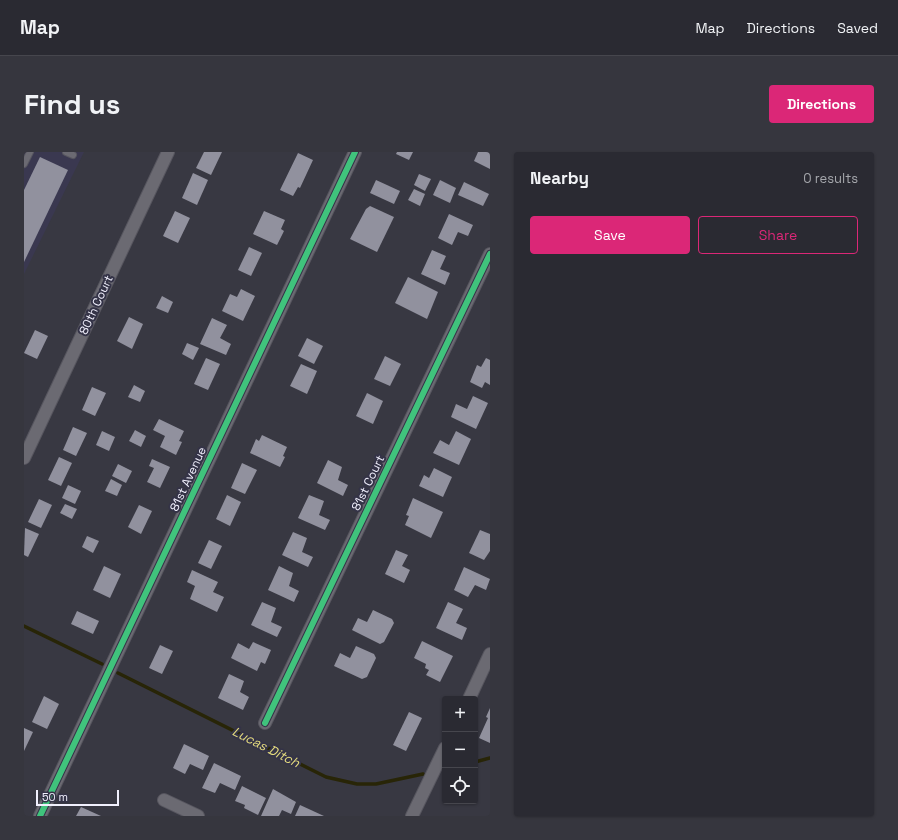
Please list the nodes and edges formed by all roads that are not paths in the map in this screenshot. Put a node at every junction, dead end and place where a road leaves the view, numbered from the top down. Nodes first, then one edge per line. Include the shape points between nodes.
1 (30, 152) edge
2 (66, 152) edge
3 (168, 152) edge
4 (355, 152) edge
5 (73, 155) dead end
6 (24, 164) edge
7 (490, 254) edge
8 (24, 458) edge
9 (489, 657) edge
10 (470, 696) edge
11 (265, 722) dead end
12 (442, 754) edge
13 (164, 800) dead end
14 (40, 816) edge
15 (198, 816) edge
16 (413, 816) edge

1 - 6 lane
2 - 5 lane
3 - 8 street, 80th Court
4 - 14 street, 81st Avenue
7 - 11 street, 81st Court
9 - 10 street
12 - 16 street
13 - 15 street

